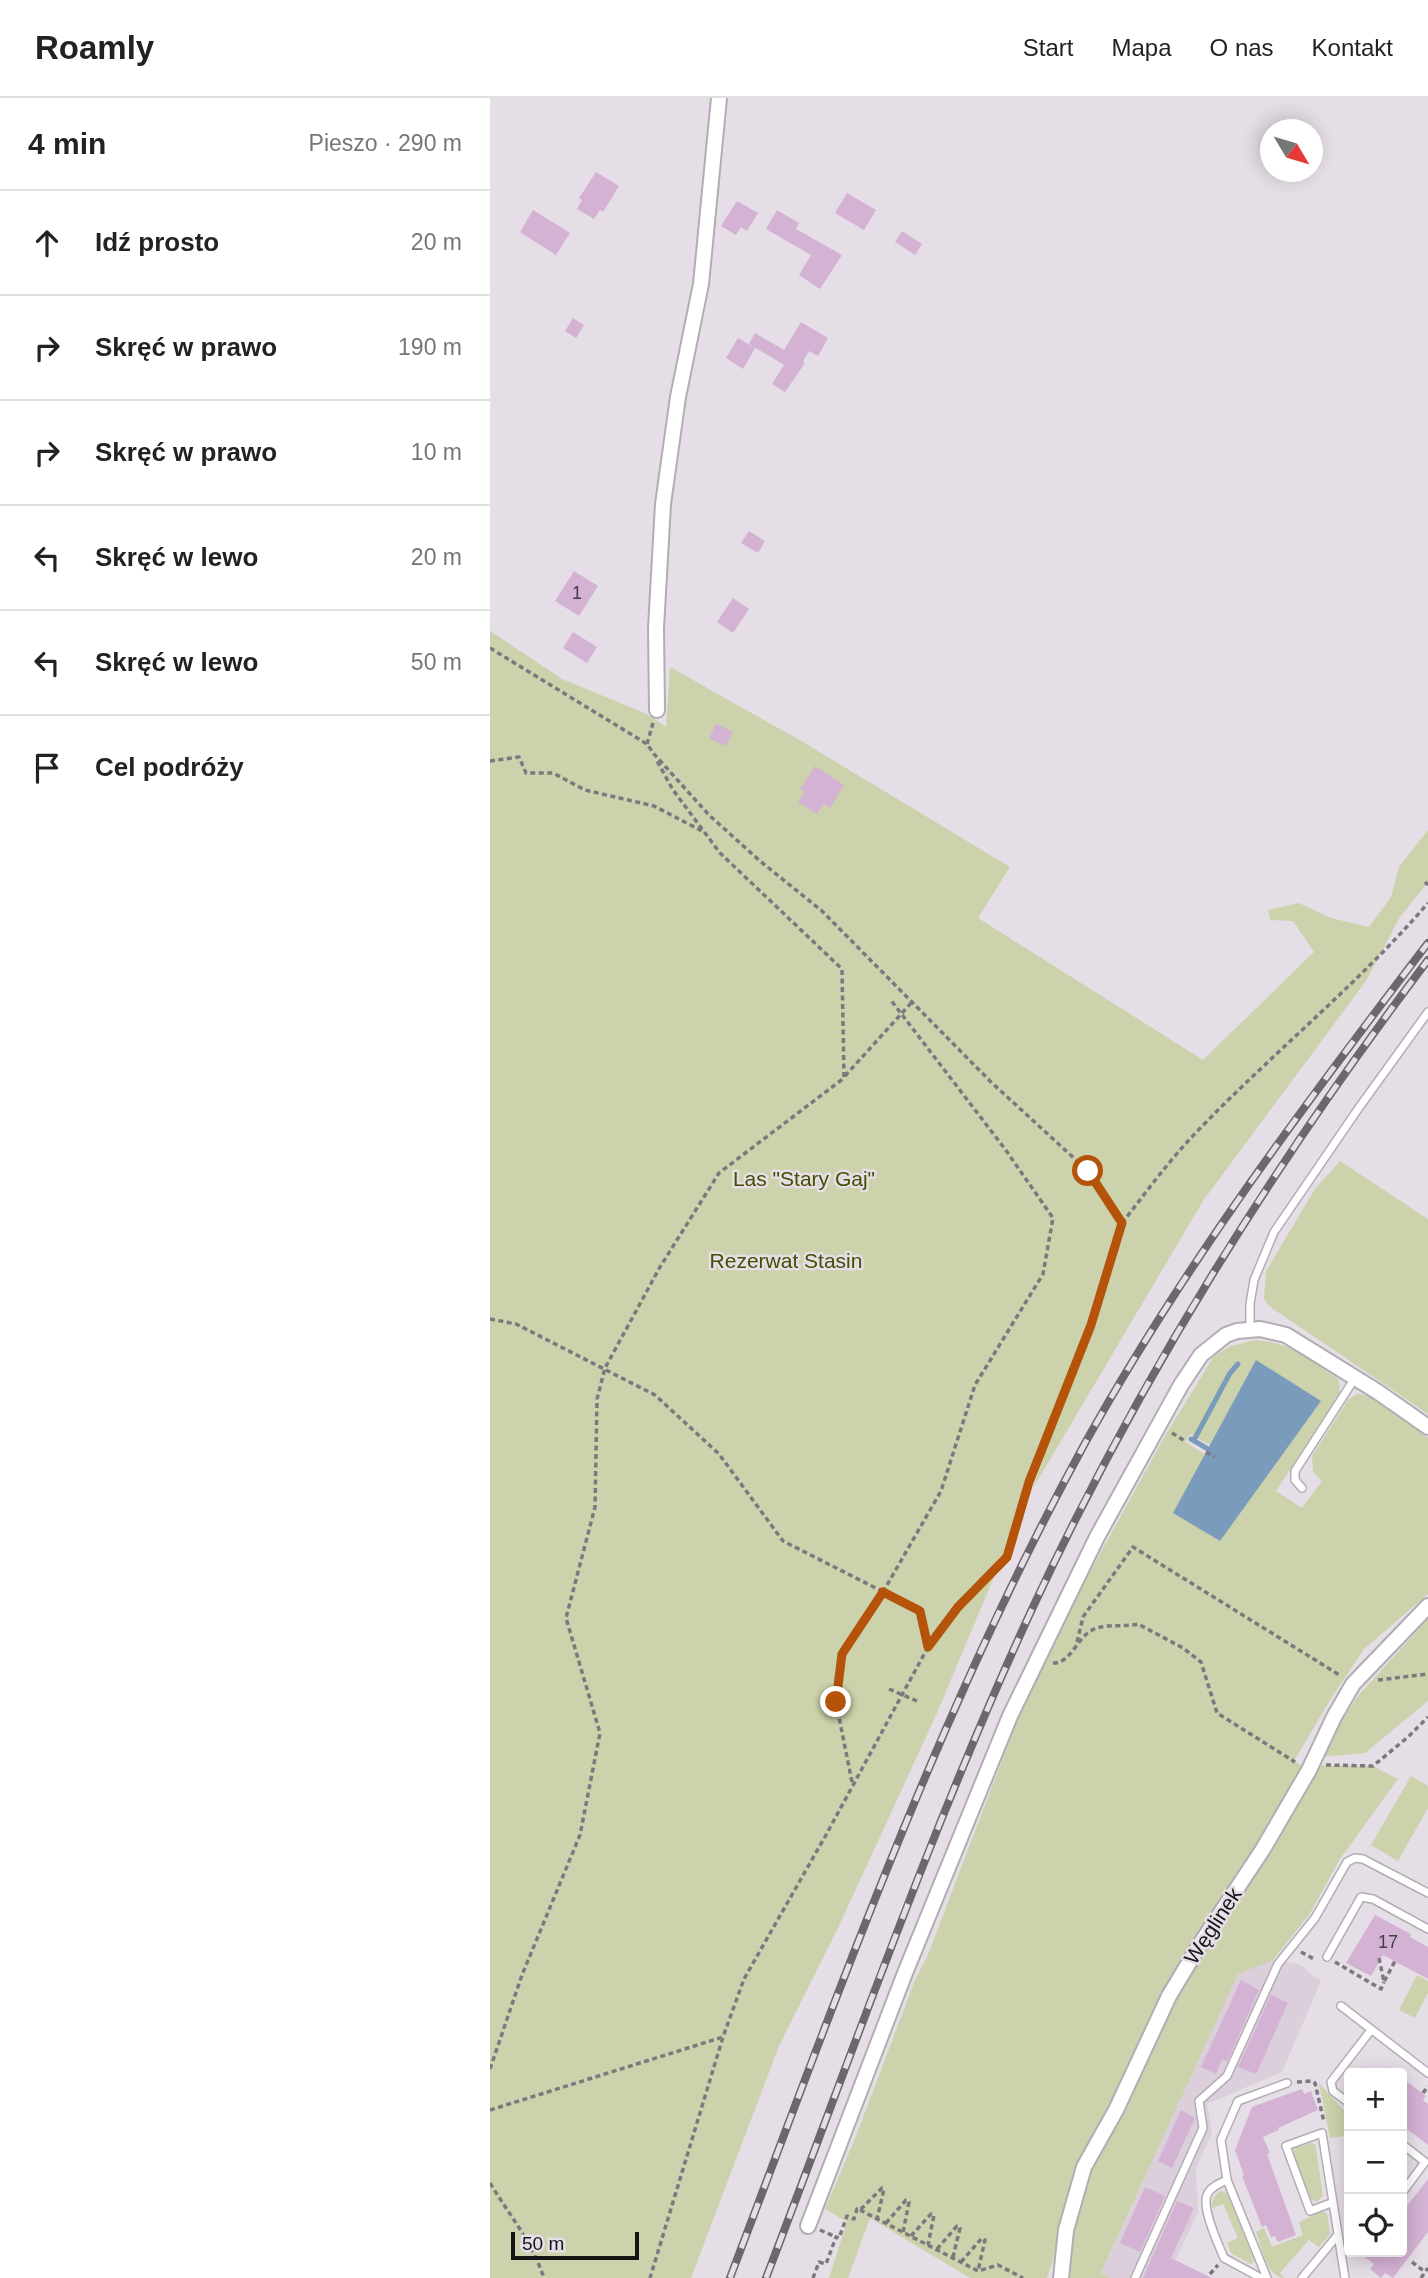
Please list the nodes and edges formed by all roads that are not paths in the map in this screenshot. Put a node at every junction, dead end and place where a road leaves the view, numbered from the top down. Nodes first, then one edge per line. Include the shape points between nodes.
1 (719, 98) edge
2 (657, 710) road end
3 (1428, 1012) edge
4 (1250, 1330) junction
5 (1355, 1378) junction
6 (1428, 1427) edge
7 (1302, 1488) dead end
8 (1428, 1605) edge
9 (1428, 1893) edge
10 (1428, 1929) edge
11 (1327, 1957) road end
12 (1340, 2006) dead end
13 (1371, 2030) junction
14 (1428, 2073) edge
15 (1287, 2083) road end
16 (1344, 2099) edge
17 (1407, 2148) edge
18 (1227, 2180) junction
19 (1407, 2186) edge
20 (1331, 2203) junction
21 (808, 2225) dead end
22 (1337, 2236) junction
23 (1061, 2278) edge
24 (1135, 2278) edge
25 (1264, 2278) edge
26 (1302, 2278) edge
27 (1345, 2278) edge

1 - 2 street via 701,284 663,504
3 - 4 lane via 1275,1232 1254,1280
4 - 5 street via 1286,1335
4 - 21 street via 1226,1335 1190,1369 1097,1536 1037,1657 910,1961
5 - 6 street
5 - 7 lane via 1295,1471
8 - 23 street, Węglinek via 1353,1684 1264,1849 1169,1996 1084,2167 1066,2230
9 - 24 lane via 1363,1858 1347,1862 1315,1918 1278,1964 1227,2076 1199,2101 1203,2128
10 - 11 lane via 1373,1899 1361,1898
12 - 13 lane
13 - 14 lane
13 - 16 lane via 1331,2082 1333,2091
15 - 18 lane via 1238,2101 1221,2140
17 - 19 lane via 1425,2162
18 - 25 lane
18 - 25 lane via 1215,2185 1205,2205 1220,2248 1224,2258
20 - 20 lane via 1322,2133 1286,2146 1310,2211
20 - 22 lane
22 - 26 lane
22 - 27 lane

